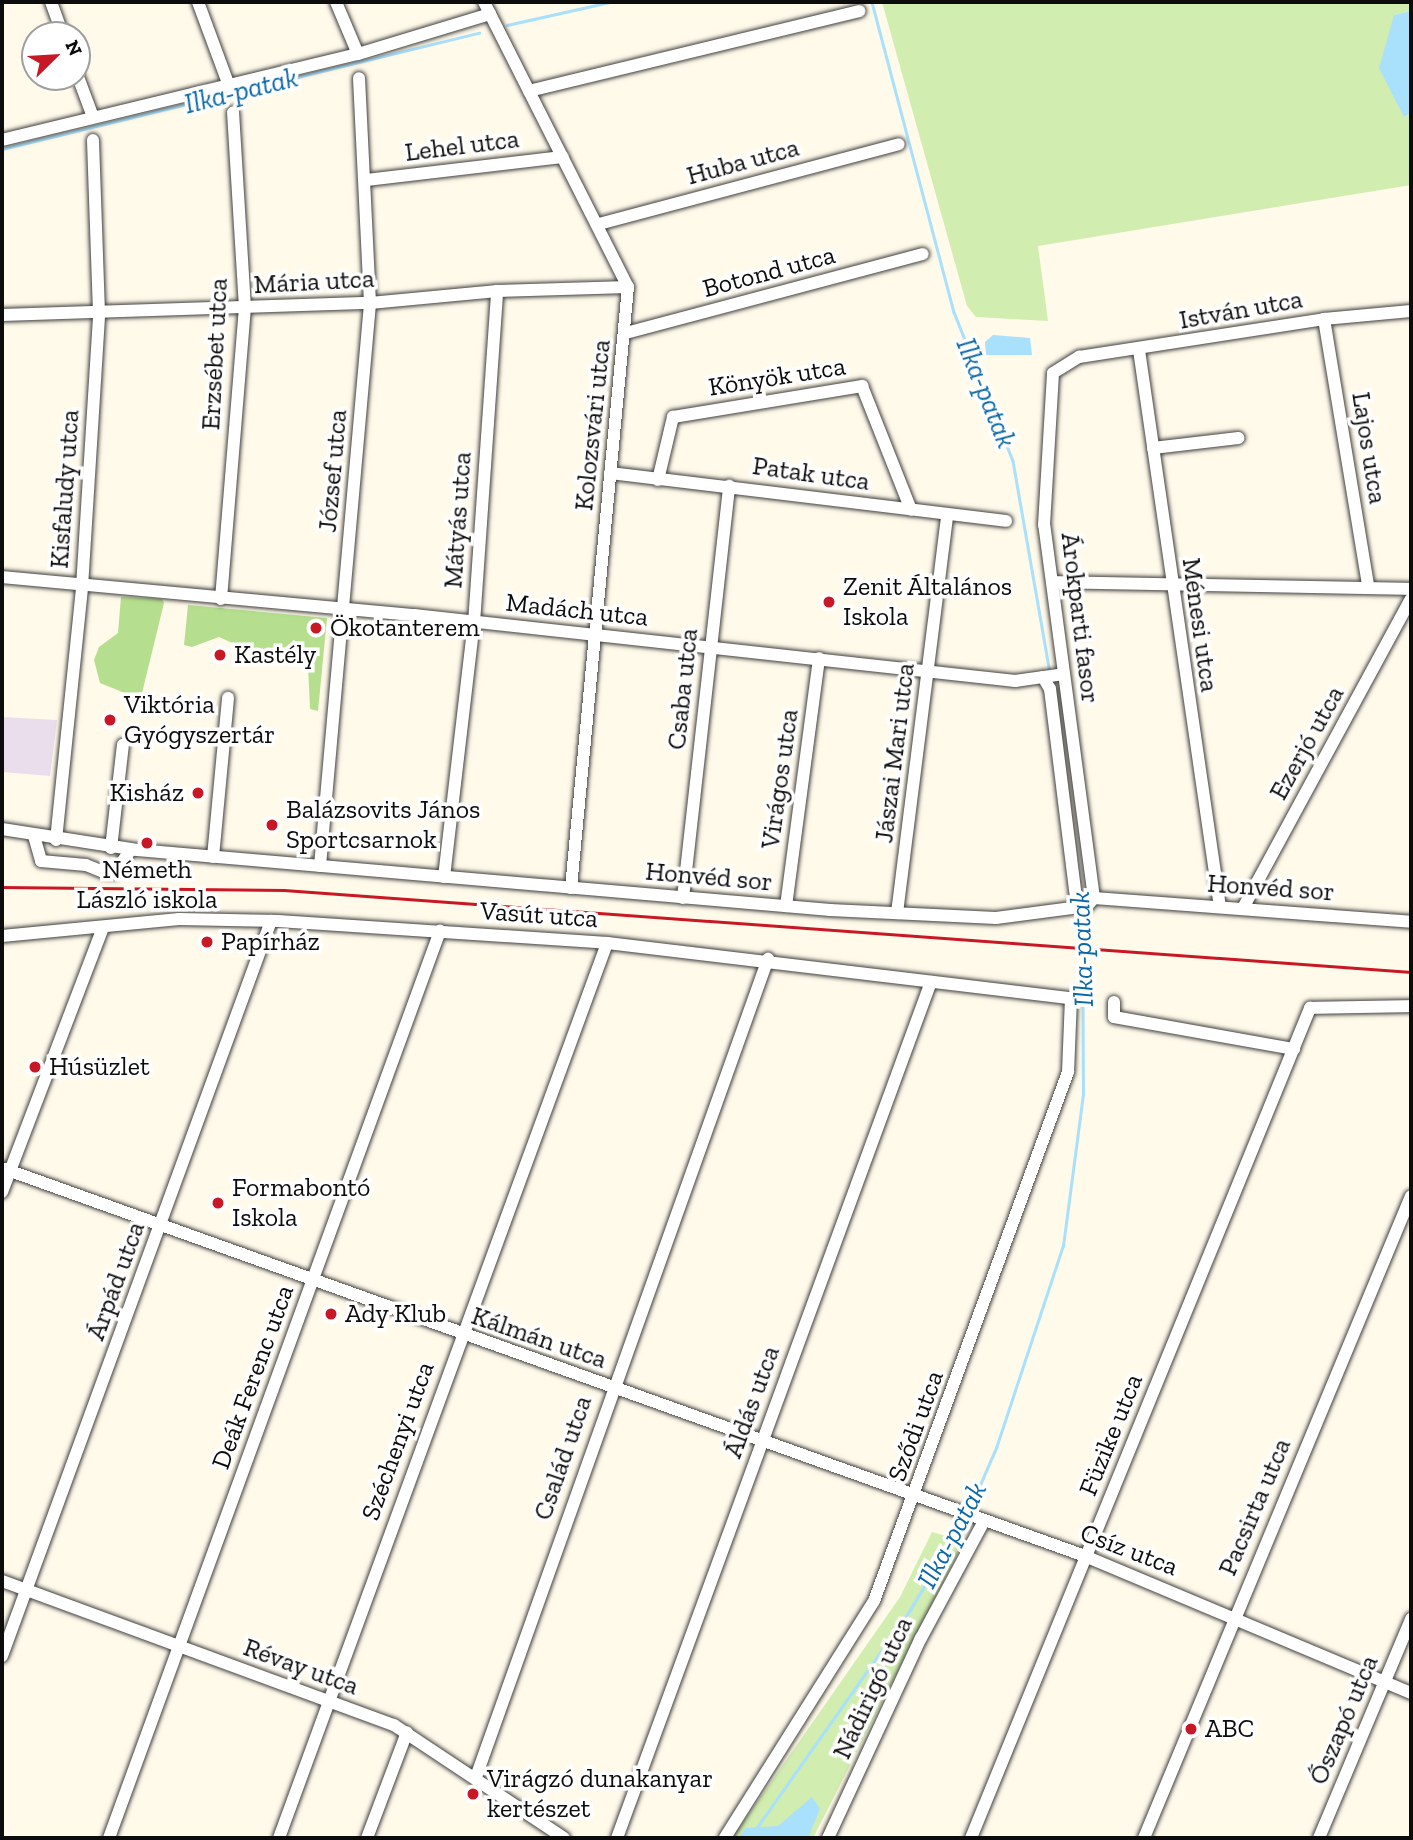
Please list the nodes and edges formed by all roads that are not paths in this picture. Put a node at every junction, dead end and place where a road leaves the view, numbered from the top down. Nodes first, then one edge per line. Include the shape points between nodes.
1 (51, 2) edge
2 (198, 2) edge
3 (336, 2) edge
4 (484, 2) edge
5 (859, 11) dead end
6 (492, 19) junction
7 (58, 21) edge
8 (358, 54) junction
9 (359, 78) dead end
10 (229, 86) junction
11 (83, 91) edge
12 (529, 91) junction
13 (233, 112) dead end
14 (93, 117) junction
15 (2, 140) edge
16 (93, 140) dead end
17 (899, 144) dead end
18 (563, 157) junction
19 (366, 180) junction
20 (599, 224) junction
21 (923, 254) dead end
22 (628, 287) junction
23 (497, 291) junction
24 (370, 303) junction
25 (245, 308) junction
26 (1411, 311) edge
27 (99, 313) junction
28 (2, 315) edge
29 (1324, 319) junction
30 (626, 333) junction
31 (1139, 351) junction
32 (1079, 357) joint
33 (1238, 438) dead end
34 (1153, 448) junction
35 (610, 473) junction
36 (658, 480) junction
37 (729, 486) junction
38 (911, 510) junction
39 (947, 515) junction
40 (1006, 521) dead end
41 (2, 577) edge
42 (1054, 582) junction
43 (1170, 585) junction
44 (1368, 585) junction
45 (82, 587) junction
46 (1411, 589) edge
47 (221, 599) junction
48 (1411, 599) edge
49 (345, 610) junction
50 (474, 623) junction
51 (593, 635) junction
52 (710, 646) junction
53 (819, 658) junction
54 (929, 671) junction
55 (1053, 676) junction
56 (228, 698) dead end
57 (122, 745) dead end
58 (2, 830) edge
59 (34, 836) junction
60 (56, 840) junction
61 (111, 848) junction
62 (131, 850) junction
63 (213, 857) junction
64 (320, 866) junction
65 (444, 877) junction
66 (570, 888) junction
67 (683, 898) junction
68 (1084, 904) junction
69 (786, 906) junction
70 (1220, 907) junction
71 (1243, 908) junction
72 (897, 913) junction
73 (271, 921) junction
74 (1411, 922) edge
75 (103, 928) junction
76 (440, 932) junction
77 (2, 936) edge
78 (607, 943) junction
79 (768, 958) junction
80 (931, 982) junction
81 (1071, 998) joint
82 (1114, 1002) dead end
83 (1411, 1006) edge
84 (1294, 1049) junction
85 (6, 1169) edge
86 (2, 1192) edge
87 (1411, 1196) edge
88 (160, 1225) junction
89 (313, 1280) junction
90 (462, 1336) junction
91 (612, 1388) junction
92 (761, 1443) junction
93 (915, 1497) junction
94 (977, 1520) junction
95 (1085, 1556) junction
96 (2, 1581) edge
97 (26, 1589) junction
98 (1234, 1616) junction
99 (1411, 1619) edge
100 (178, 1646) junction
101 (2, 1656) edge
102 (1384, 1682) junction
103 (1411, 1693) edge
104 (328, 1702) junction
105 (407, 1732) junction
106 (476, 1777) junction
107 (109, 1838) edge
108 (279, 1838) edge
109 (367, 1838) edge
110 (564, 1838) edge
111 (617, 1838) edge
112 (725, 1838) edge
113 (828, 1838) edge
114 (971, 1838) edge
115 (1144, 1838) edge
116 (1319, 1838) edge

1 - 7 street
2 - 10 street
3 - 8 street
4 - 6 street, Kolozsvári utca
5 - 12 street
6 - 8 street
6 - 12 street, Kolozsvári utca
8 - 10 street
9 - 19 street, József utca
10 - 14 street
11 - 14 street
12 - 18 street, Kolozsvári utca
13 - 25 street, Erzsébet utca
14 - 15 street
16 - 27 street, Kisfaludy utca
17 - 20 street, Huba utca
18 - 19 street, Lehel utca
18 - 20 street, Kolozsvári utca
19 - 24 street, József utca
20 - 22 street, Kolozsvári utca
21 - 30 street, Botond utca
22 - 23 street, Mária utca
22 - 30 street, Kolozsvári utca
23 - 24 street, Mária utca
23 - 50 street, Mátyás utca
24 - 25 street, Mária utca
24 - 49 street, József utca
25 - 27 street, Mária utca
25 - 47 street, Erzsébet utca
26 - 29 street, István utca
27 - 28 street, Mária utca
27 - 45 street, Kisfaludy utca
29 - 31 street, István utca
29 - 44 street, Lajos utca
30 - 35 street, Kolozsvári utca
31 - 32 street, István utca
31 - 34 street, Ménesi utca
32 - 42 street, Árokparti fasor via 1054,373 1044,525
33 - 34 street
34 - 43 street, Ménesi utca
35 - 36 street, Patak utca
35 - 51 street, Kolozsvári utca
36 - 37 street, Patak utca
36 - 38 street, Könyök utca via 673,418 862,386
37 - 38 street, Patak utca
37 - 52 street, Csaba utca
38 - 39 street, Patak utca
39 - 40 street, Patak utca
39 - 54 street, Jászai Mari utca
41 - 45 street, Madách utca
42 - 43 street
42 - 55 street, Árokparti fasor
43 - 44 street
43 - 70 street, Ménesi utca
44 - 46 street
45 - 47 street, Madách utca
45 - 60 street, Kisfaludy utca
47 - 49 street, Madách utca
48 - 71 street, Ezerjó utca
49 - 50 street, Madách utca
49 - 64 street, József utca
50 - 51 street, Madách utca
50 - 65 street, Mátyás utca
51 - 52 street, Madách utca
51 - 66 street, Kolozsvári utca
52 - 53 street, Madách utca
52 - 67 street, Csaba utca
53 - 54 street, Madách utca
53 - 69 street, Virágos utca
54 - 55 street, Madách utca via 1015,681
54 - 72 street, Jászai Mari utca
55 - 68 street, Árokparti fasor
55 - 68 street, Árokparti fasor via 1050,689
56 - 63 street
57 - 61 street
58 - 59 street, Honvéd sor
59 - 60 street, Honvéd sor
59 - 62 street via 41,861 86,865 103,872 114,873
60 - 61 street, Honvéd sor
61 - 62 street, Honvéd sor
62 - 63 street, Honvéd sor
63 - 64 street, Honvéd sor
64 - 65 street, Honvéd sor
65 - 66 street, Honvéd sor
66 - 67 street, Honvéd sor
67 - 69 street, Honvéd sor
68 - 70 street, Honvéd sor
68 - 72 street, Honvéd sor via 996,918
69 - 72 street, Honvéd sor
70 - 71 street, Honvéd sor
71 - 74 street, Honvéd sor
73 - 75 street, Vasút utca via 179,919
73 - 76 street, Vasút utca
73 - 88 street, Árpád utca
75 - 77 street, Vasút utca
75 - 85 street
76 - 78 street, Vasút utca
76 - 89 street, Deák Ferenc utca
78 - 79 street, Vasút utca
78 - 90 street, Széchenyi utca
79 - 80 street, Vasút utca
79 - 91 street, Család utca
80 - 81 street, Vasút utca
80 - 92 street, Áldás utca
81 - 93 street, Sződi utca via 1068,1072
82 - 84 street via 1114,1017
83 - 84 street, Füzike utca via 1310,1008
84 - 95 street, Füzike utca
85 - 86 street
85 - 88 street, Kálmán utca
87 - 98 street, Pacsirta utca
88 - 89 street, Kálmán utca
88 - 97 street, Árpád utca
89 - 90 street, Kálmán utca
89 - 100 street, Deák Ferenc utca
90 - 91 street, Kálmán utca
90 - 104 street, Széchenyi utca
91 - 92 street, Kálmán utca
91 - 106 street, Család utca
92 - 93 street, Kálmán utca
92 - 111 street, Áldás utca
93 - 94 street, Kálmán utca
93 - 112 street, Sződi utca via 874,1601
94 - 95 street, Csíz utca
94 - 113 street, Nádirigó utca
95 - 98 street, Csíz utca
95 - 114 street, Füzike utca
96 - 97 street, Révay utca
97 - 100 street, Révay utca
97 - 101 street, Árpád utca
98 - 102 street, Csíz utca
98 - 115 street, Pacsirta utca
99 - 102 street, Őszapó utca
100 - 104 street, Révay utca
100 - 107 street, Deák Ferenc utca
102 - 103 street, Csíz utca
102 - 116 street, Őszapó utca
104 - 105 street, Révay utca
104 - 108 street, Széchenyi utca
105 - 106 street, Révay utca
105 - 109 street
106 - 110 street, Révay utca

